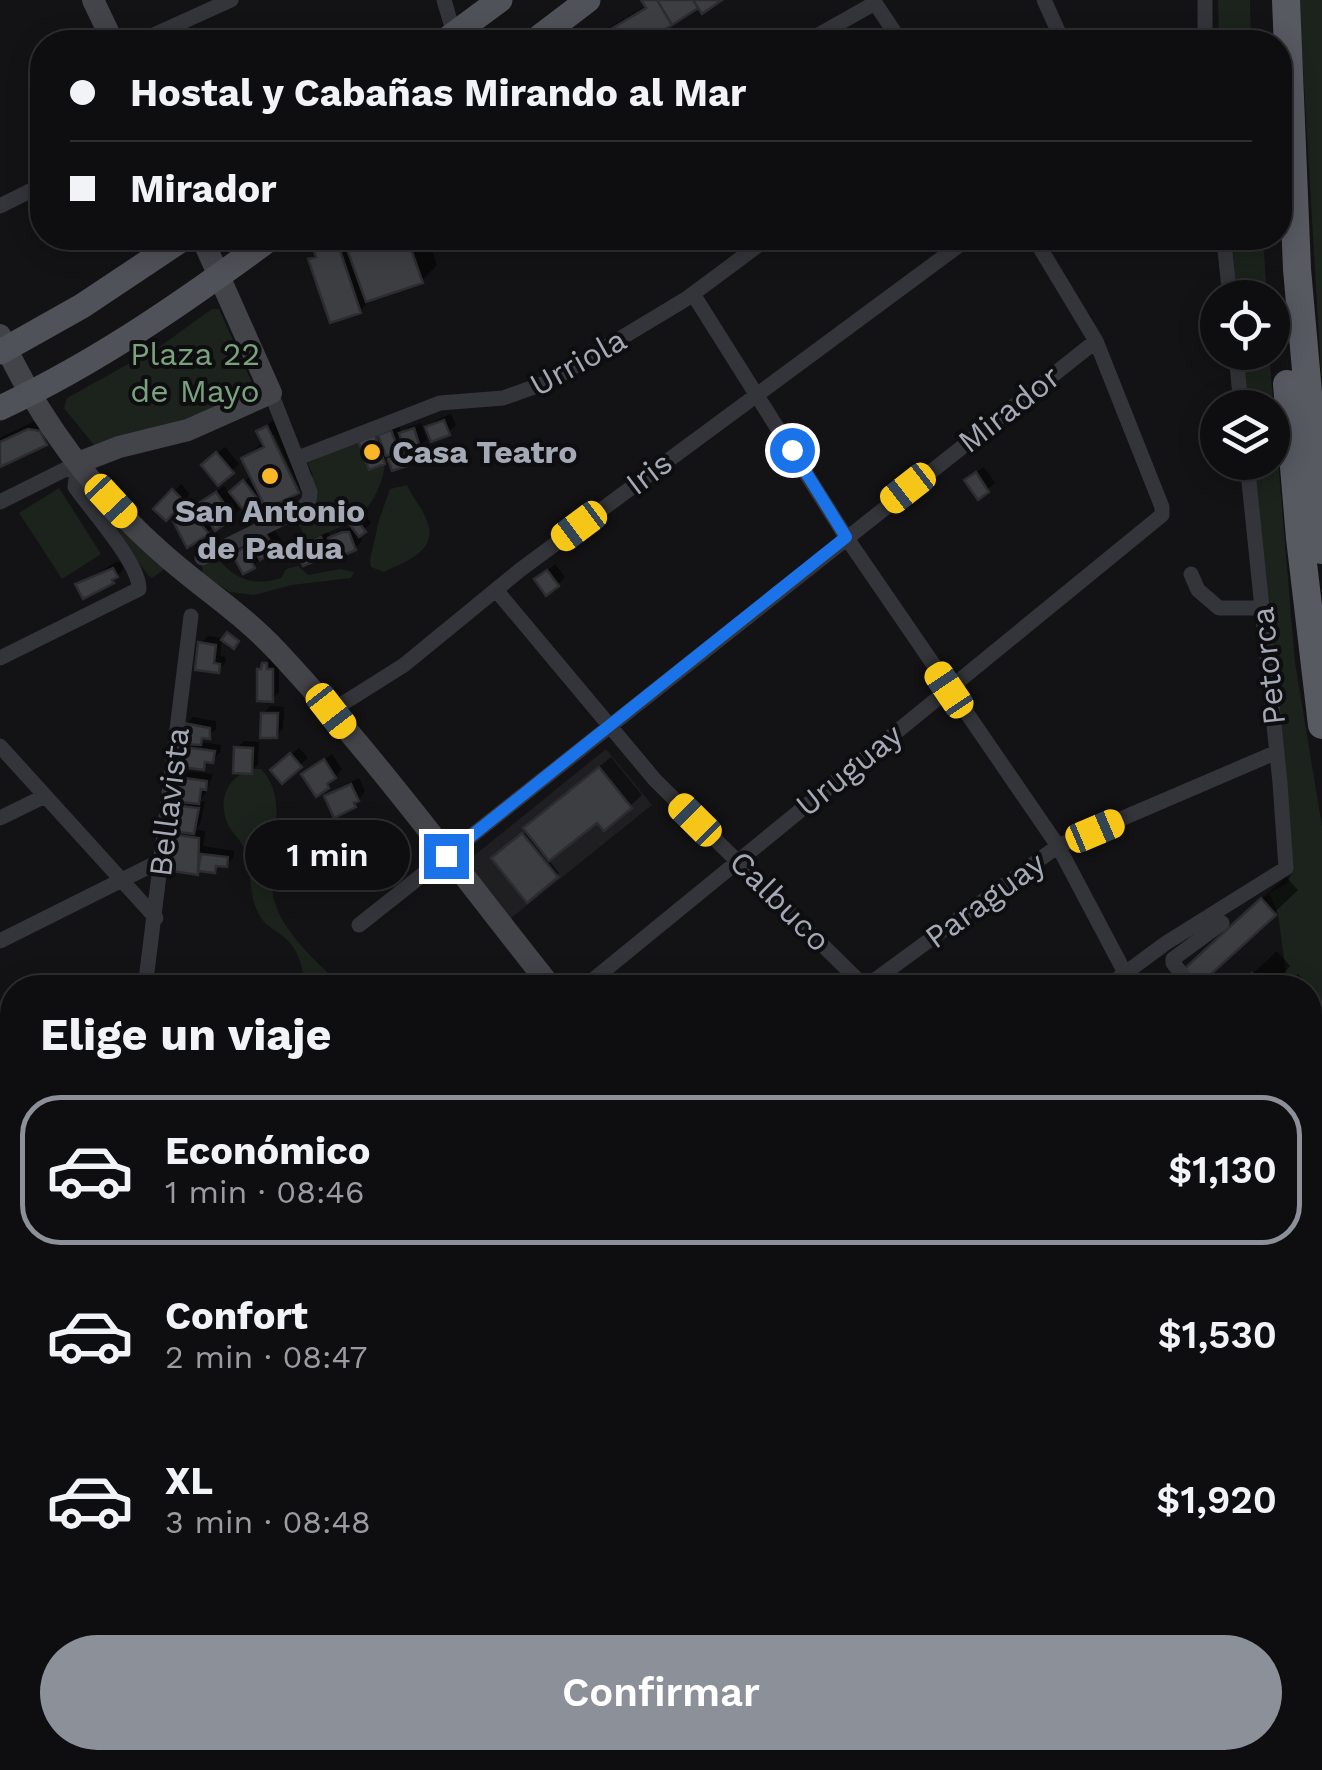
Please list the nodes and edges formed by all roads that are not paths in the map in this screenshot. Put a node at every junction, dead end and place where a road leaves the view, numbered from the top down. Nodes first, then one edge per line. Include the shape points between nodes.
1 (93, 0) edge
2 (231, 0) edge
3 (444, 0) edge
4 (500, 0) edge
5 (1044, 0) edge
6 (1204, 0) edge
7 (1267, 0) edge
8 (1286, 0) edge
9 (874, 2) edge
10 (569, 5) edge
11 (107, 30) edge
12 (165, 30) edge
13 (447, 30) edge
14 (459, 30) edge
15 (549, 30) edge
16 (826, 30) edge
17 (893, 30) edge
18 (1058, 30) edge
19 (1205, 30) edge
20 (1268, 30) edge
21 (1287, 30) edge
22 (1292, 147) edge
23 (30, 191) edge
24 (0, 206) edge
25 (166, 250) edge
26 (207, 250) edge
27 (255, 250) edge
28 (752, 250) edge
29 (952, 250) edge
30 (1041, 250) edge
31 (1225, 250) edge
32 (1279, 250) edge
33 (219, 276) junction
34 (1228, 280) edge
35 (694, 294) junction
36 (1096, 341) junction
37 (2, 345) edge
38 (756, 392) junction
39 (30, 394) junction
40 (270, 394) junction
41 (0, 408) edge
42 (298, 458) junction
43 (78, 463) junction
44 (1248, 480) edge
45 (0, 502) edge
46 (846, 537) junction
47 (1322, 550) edge
48 (202, 558) dead end
49 (1192, 574) dead end
50 (496, 590) junction
51 (1261, 608) junction
52 (191, 616) dead end
53 (0, 658) edge
54 (949, 690) junction
55 (331, 711) junction
56 (608, 725) junction
57 (1322, 725) edge
58 (0, 746) edge
59 (1277, 752) junction
60 (45, 796) junction
61 (0, 818) edge
62 (1058, 846) junction
63 (446, 856) junction
64 (738, 858) junction
65 (162, 860) junction
66 (122, 880) junction
67 (156, 918) junction
68 (1222, 923) dead end
69 (360, 924) dead end
70 (0, 941) edge
71 (1124, 971) junction
72 (146, 975) edge
73 (542, 975) edge
74 (598, 975) edge
75 (853, 975) edge
76 (881, 975) edge
77 (1120, 975) edge
78 (1182, 975) edge

1 - 11 main road
2 - 12 street
3 - 13 street
4 - 14 main road
5 - 18 street
6 - 19 street
7 - 20 highway
8 - 21 highway
9 - 16 street
9 - 17 street
10 - 15 main road
22 - 47 highway
23 - 24 street
25 - 37 main road via 82,306
26 - 33 main road
27 - 33 main road
28 - 35 street, Urriola
29 - 38 street, Iris
30 - 36 street
31 - 34 street
32 - 57 highway via 1300,538
33 - 39 main road
33 - 40 main road
35 - 38 street
35 - 42 street, Urriola via 527,392 440,403
36 - 46 street, Mirador
36 - 54 street, Uruguay via 1162,516
37 - 39 main road
38 - 46 street
38 - 50 street, Iris
39 - 41 main road
39 - 43 main road
40 - 42 street
40 - 43 main road via 188,430
42 - 48 street via 310,492 303,508
43 - 45 street
43 - 53 street via 75,487 127,560 139,589
43 - 55 main road via 150,542 264,638
44 - 51 street, Petorca
46 - 54 street
46 - 56 street, Mirador
49 - 51 street via 1198,590 1219,608
50 - 55 street, Iris via 404,665
50 - 56 street, Calbuco
51 - 59 street, Petorca
52 - 65 street, Bellavista
54 - 62 street
54 - 64 street, Uruguay
55 - 63 main road
56 - 63 street, Mirador
56 - 64 street, Calbuco
58 - 60 street
59 - 62 street, Paraguay
59 - 71 street, Petorca via 1284,870
60 - 61 street
60 - 66 street
62 - 71 street
62 - 76 street, Paraguay
63 - 69 street, Mirador
63 - 73 main road
64 - 74 street, Uruguay
64 - 75 street, Calbuco
65 - 66 street
65 - 67 street, Bellavista
66 - 67 street
66 - 70 street
67 - 72 street, Bellavista
68 - 78 street via 1172,959
71 - 77 street

